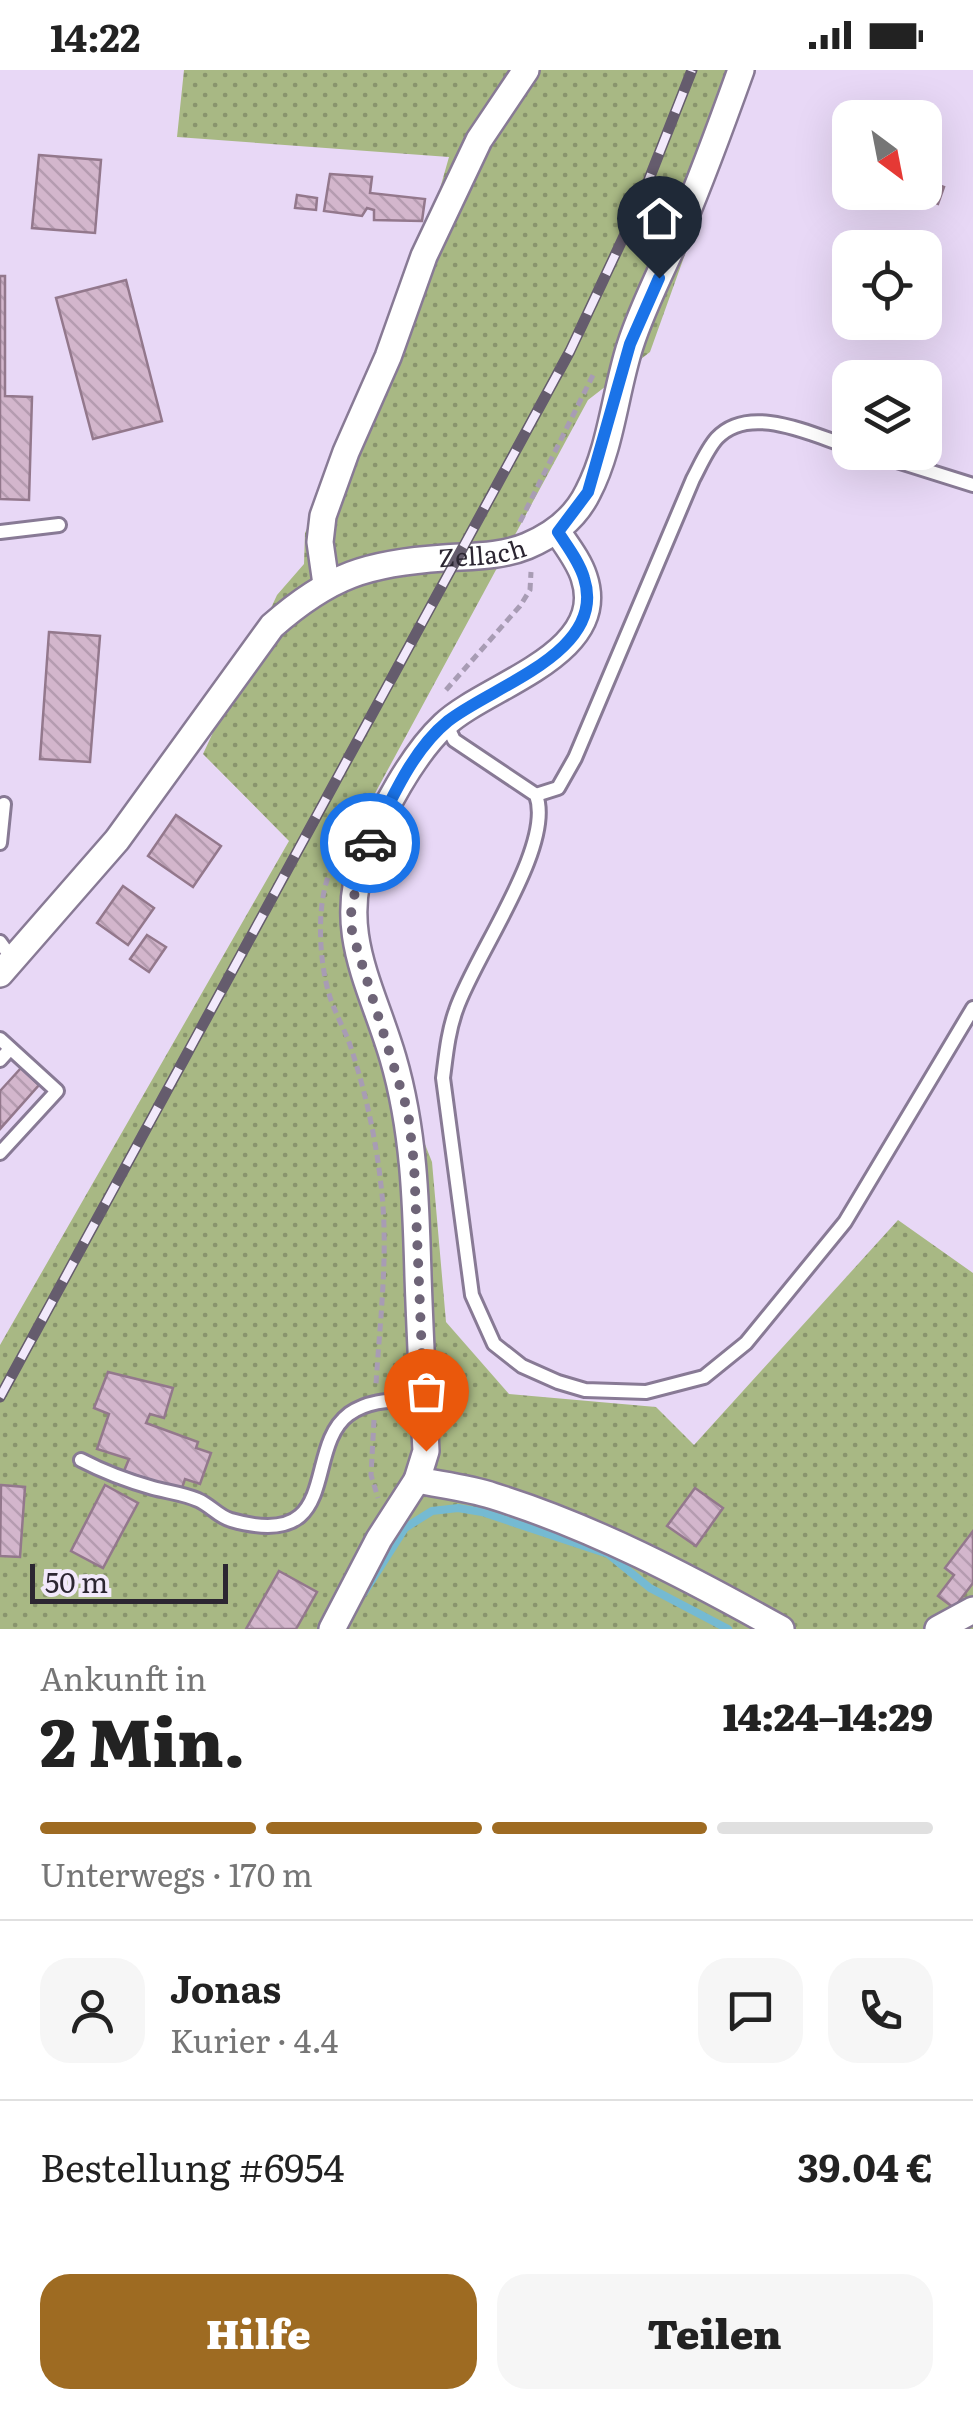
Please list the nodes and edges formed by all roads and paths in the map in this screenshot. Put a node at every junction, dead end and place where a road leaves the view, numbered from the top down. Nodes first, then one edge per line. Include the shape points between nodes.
1 (526, 70) edge
2 (741, 70) edge
3 (598, 366) dead end
4 (832, 441) edge
5 (924, 470) edge
6 (973, 486) edge
7 (59, 525) dead end
8 (0, 532) edge
9 (558, 532) junction
10 (524, 548) junction
11 (326, 584) junction
12 (441, 712) junction
13 (536, 795) junction
14 (4, 804) dead end
15 (0, 843) edge
16 (338, 858) dead end
17 (4, 959) edge
18 (973, 1008) edge
19 (5, 1044) edge
20 (0, 1060) edge
21 (0, 1153) edge
22 (424, 1399) junction
23 (375, 1401) junction
24 (82, 1460) dead end
25 (417, 1480) junction
26 (380, 1509) dead end
27 (973, 1610) edge
28 (332, 1629) edge
29 (781, 1629) edge
30 (938, 1629) edge

1 - 11 street via 479,140 424,256 346,452 323,516
2 - 9 street, Zellach via 630,344 588,492
3 - 10 path via 520,519
4 - 13 lane via 773,423 740,423 717,438 693,478 576,758 558,788
5 - 6 lane
7 - 8 lane
9 - 10 street, Zellach
9 - 12 street via 585,579 587,604 579,628 563,650
10 - 11 street, Zellach via 372,567
10 - 12 path via 530,590
11 - 17 street, Zellach via 272,626 117,840
12 - 13 lane via 454,740
12 - 22 street via 365,854 351,906 357,949 408,1112
13 - 18 lane via 535,843 456,1008 444,1078 472,1295 494,1344 522,1366 585,1390 646,1392 704,1376 746,1344 845,1222
14 - 15 lane
16 - 23 path via 323,898 321,962 352,1047 382,1188
19 - 20 lane
19 - 21 lane via 57,1091
22 - 23 lane
22 - 25 street via 426,1451
23 - 24 lane via 336,1426 314,1499 282,1524 227,1520 199,1500
23 - 26 path via 370,1476
25 - 28 street
25 - 29 street via 491,1495 562,1522
27 - 30 street

